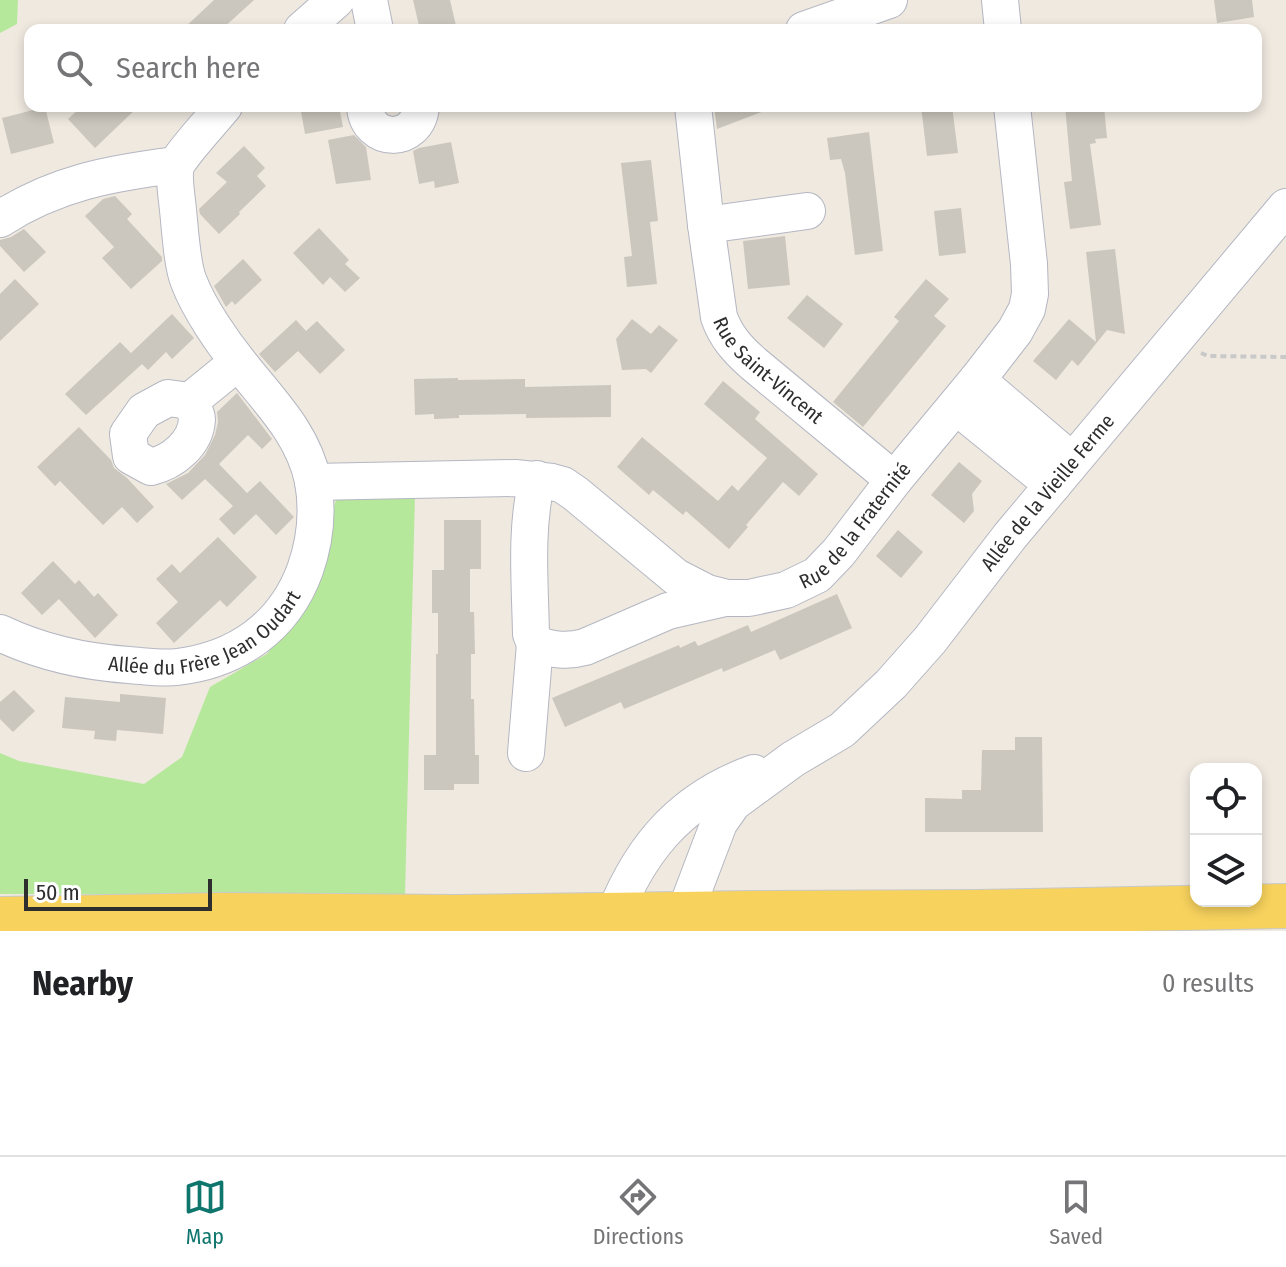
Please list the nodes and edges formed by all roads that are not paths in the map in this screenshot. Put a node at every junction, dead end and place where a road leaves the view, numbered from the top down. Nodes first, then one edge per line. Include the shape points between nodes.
1 (336, 0) edge
2 (369, 0) edge
3 (889, 0) edge
4 (1000, 0) edge
5 (309, 24) edge
6 (374, 24) edge
7 (821, 24) edge
8 (1002, 24) edge
9 (219, 112) edge
10 (365, 112) edge
11 (420, 112) edge
12 (694, 112) edge
13 (1013, 112) edge
14 (176, 165) junction
15 (1286, 207) edge
16 (807, 211) dead end
17 (0, 219) edge
18 (706, 225) junction
19 (238, 362) junction
20 (967, 393) junction
21 (190, 401) dead end
22 (1063, 473) junction
23 (537, 479) junction
24 (894, 480) junction
25 (313, 482) junction
26 (727, 598) junction
27 (0, 633) edge
28 (535, 644) junction
29 (526, 753) dead end
30 (793, 759) junction
31 (714, 836) junction
32 (1286, 906) edge
33 (1057, 911) junction
34 (752, 913) junction
35 (0, 919) edge
36 (646, 925) edge
37 (1286, 930) edge
38 (335, 931) edge
39 (1278, 931) edge

1 - 5 street
2 - 6 street
3 - 7 street
4 - 8 street
9 - 14 street
10 - 11 street via 369,123 388,135 413,127
12 - 18 street, Rue Saint-Vincent
13 - 20 street via 1030,294 1022,319
14 - 17 street via 65,186
14 - 19 street, Allée du Frère Jean Oudart via 188,280
15 - 22 street, Allée de la Vieille Ferme
16 - 18 street
18 - 24 street, Rue Saint-Vincent via 719,317 737,349
19 - 21 street
19 - 25 street, Allée du Frère Jean Oudart via 292,429
20 - 22 street
20 - 24 street, Rue de la Fraternité
22 - 30 street, Allée de la Vieille Ferme via 891,684 842,730
23 - 25 street, Rue de la Fraternité
23 - 26 street, Rue de la Fraternité via 576,494 676,577
23 - 28 street via 529,525
24 - 26 street, Rue de la Fraternité via 817,575 768,595
25 - 27 street, Allée du Frère Jean Oudart via 315,523 300,584 273,623 230,654 175,667 111,663 77,659
26 - 28 street, Rue de la Fraternité via 668,611 585,647 561,650
28 - 29 street
30 - 31 street, Allée de la Vieille Ferme via 733,803
30 - 36 street, Allée de la Vieille Ferme via 710,792 658,837 629,881
31 - 34 street via 717,877 725,892
31 - 36 street, Allée de la Vieille Ferme
32 - 33 main road
33 - 34 main road
33 - 36 main road via 889,925
34 - 36 main road
35 - 36 main road via 440,917
36 - 38 main road
37 - 39 main road

